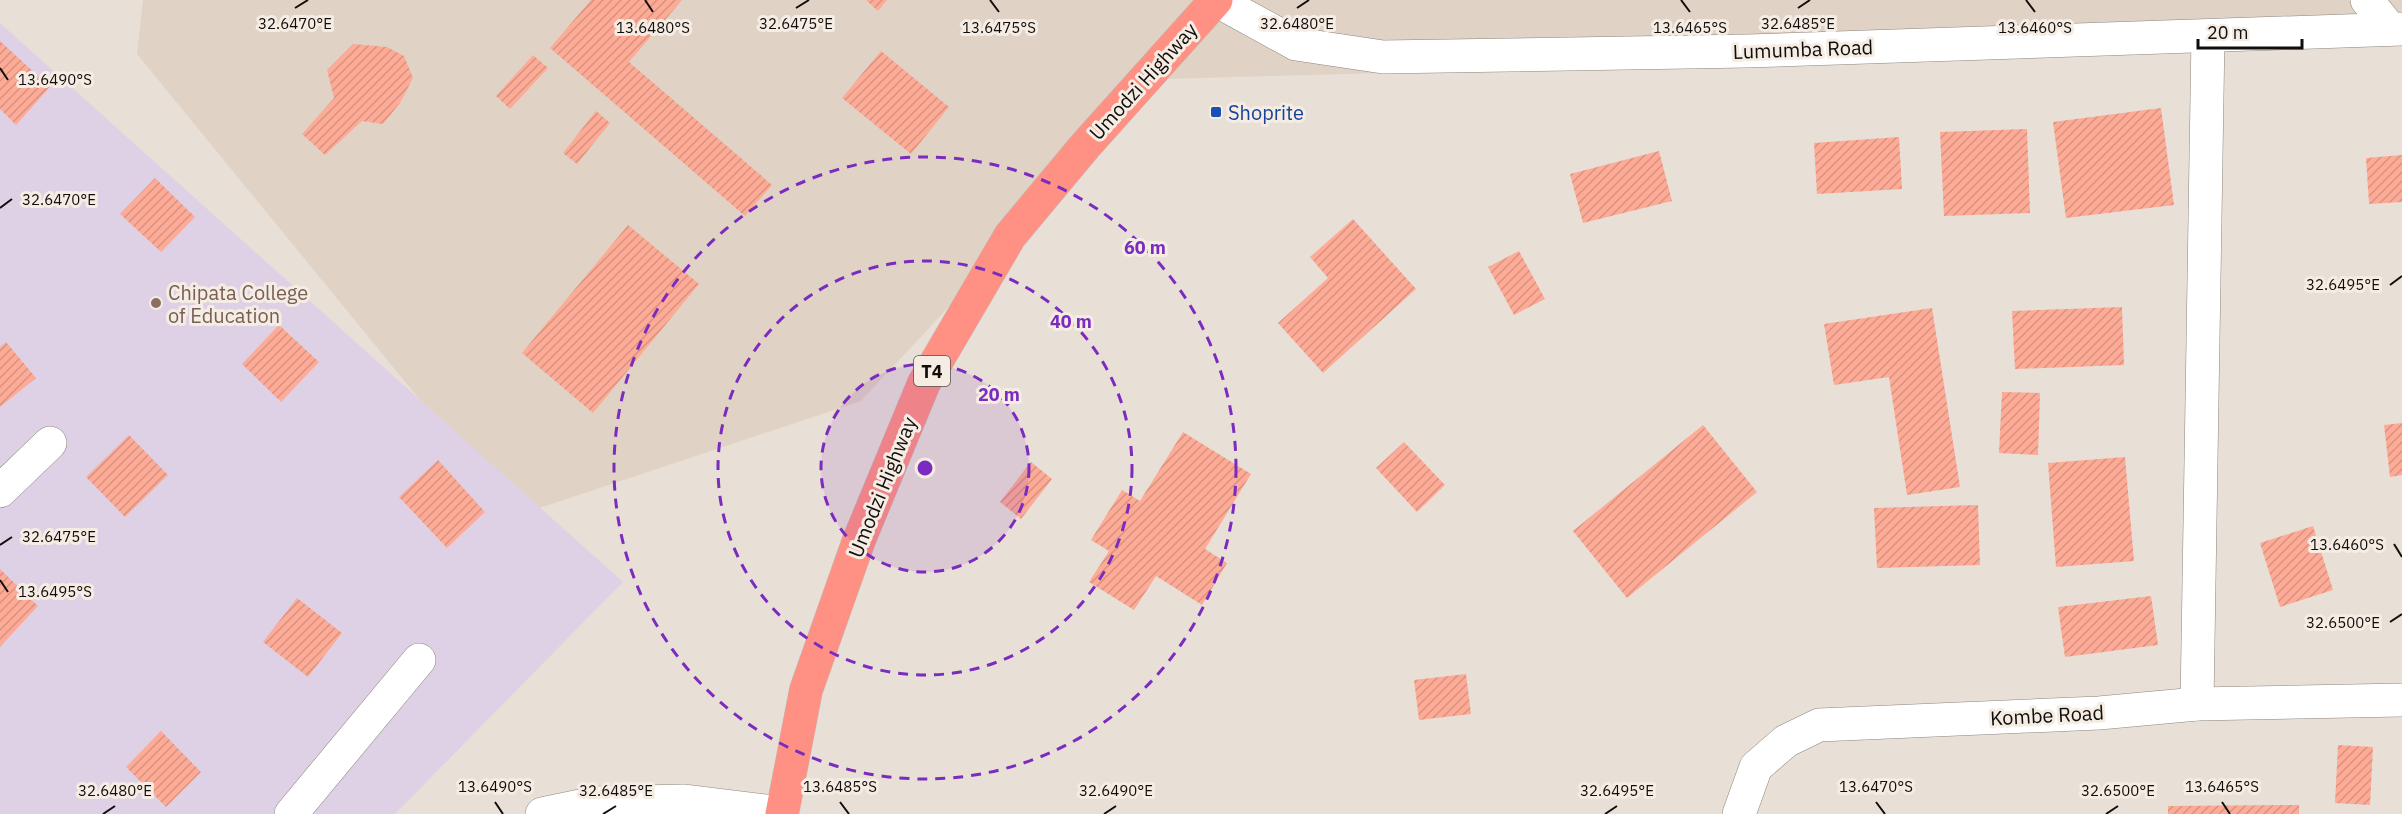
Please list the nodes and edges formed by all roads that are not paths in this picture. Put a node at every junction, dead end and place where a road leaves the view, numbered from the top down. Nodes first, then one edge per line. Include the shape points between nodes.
1 (1216, 0) edge
2 (2367, 0) edge
3 (2396, 29) edge
4 (2208, 36) junction
5 (50, 443) dead end
6 (0, 492) edge
7 (418, 660) dead end
8 (2402, 700) edge
9 (2197, 704) junction
10 (291, 814) edge
11 (542, 814) edge
12 (782, 814) edge
13 (1739, 814) edge

1 - 4 street, Lumumba Road via 1296,44 1383,57 1748,51
1 - 12 highway, Umodzi Highway / T4 via 1010,236 924,383 859,540 806,690
2 - 3 street
3 - 4 street, Lumumba Road
4 - 9 street
5 - 6 street
7 - 10 street
8 - 9 street, Kombe Road
9 - 13 street, Kombe Road via 2099,713 1819,725 1786,741 1756,767
11 - 12 street via 596,803 682,801

